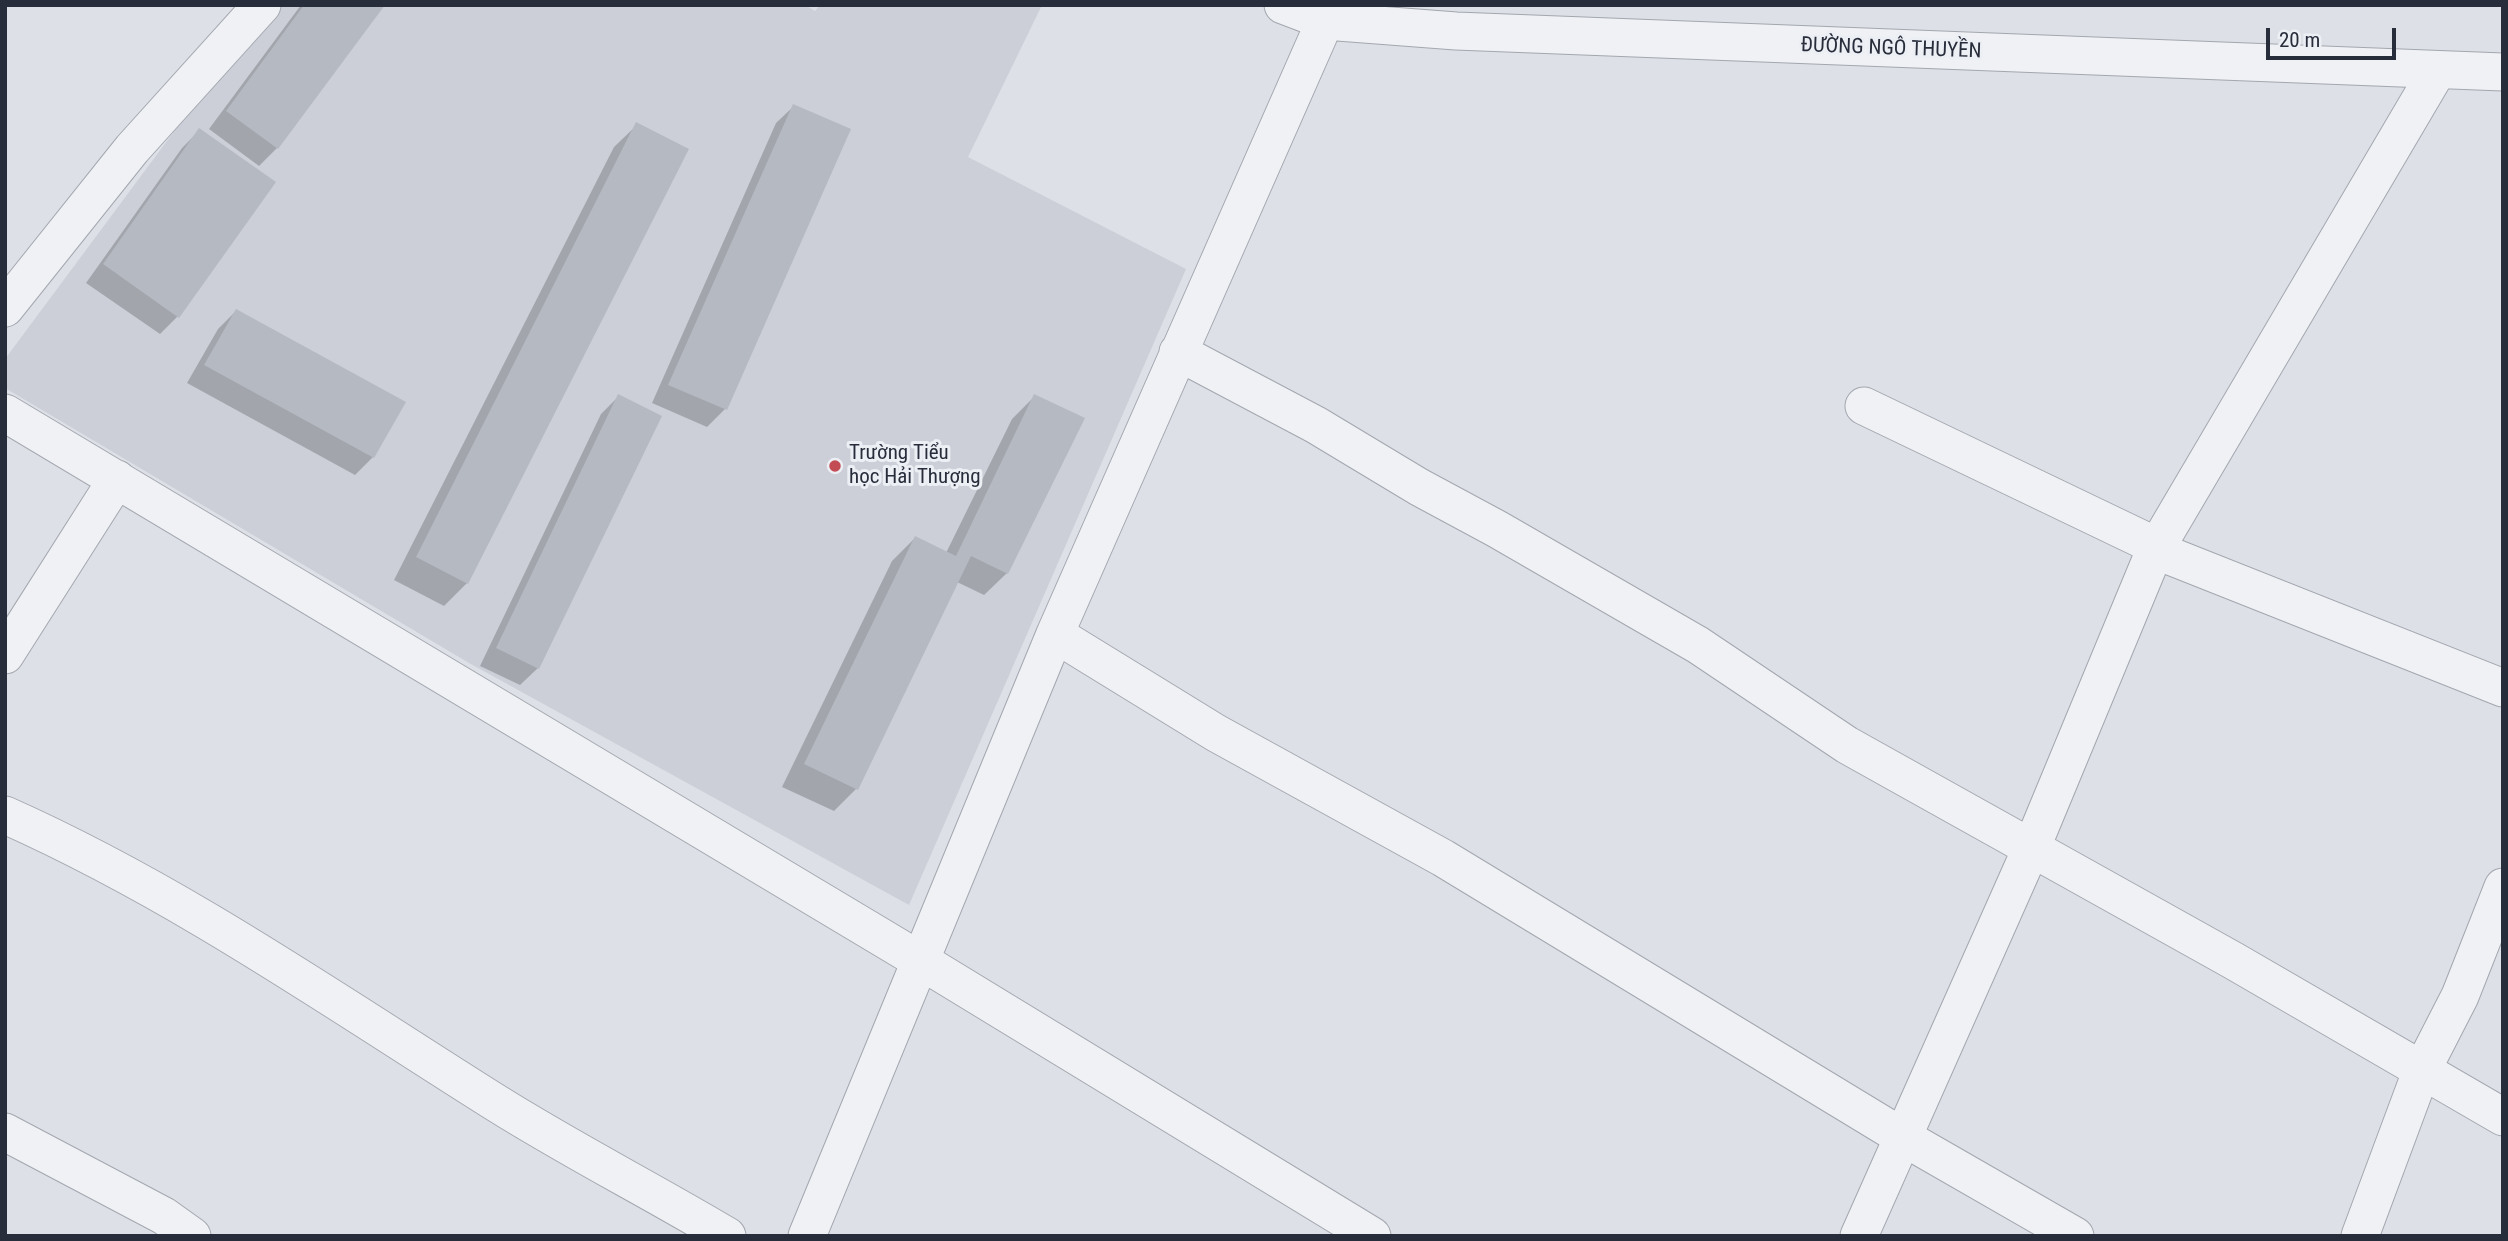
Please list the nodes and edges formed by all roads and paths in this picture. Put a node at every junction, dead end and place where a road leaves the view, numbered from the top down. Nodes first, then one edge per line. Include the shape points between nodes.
1 (262, 5) edge
2 (1283, 5) edge
3 (1460, 18) edge
4 (1325, 21) junction
5 (2437, 71) junction
6 (2503, 72) edge
7 (5, 308) edge
8 (1178, 352) junction
9 (1864, 406) dead end
10 (5, 413) edge
11 (117, 480) junction
12 (2155, 550) junction
13 (1055, 634) junction
14 (5, 655) edge
15 (2503, 688) edge
16 (5, 815) edge
17 (2031, 849) junction
18 (2503, 887) edge
19 (921, 961) junction
20 (2421, 1072) junction
21 (2503, 1117) edge
22 (5, 1132) edge
23 (1901, 1136) junction
24 (1359, 1232) edge
25 (192, 1236) edge
26 (727, 1236) edge
27 (807, 1236) edge
28 (1859, 1236) edge
29 (2075, 1236) edge
30 (2360, 1236) edge

1 - 7 street via 132,149
2 - 4 street, ĐƯỜNG NGÔ THUYỀN
3 - 4 street, ĐƯỜNG NGÔ THUYỀN
3 - 5 street, ĐƯỜNG NGÔ THUYỀN
4 - 8 street
5 - 6 street, ĐƯỜNG NGÔ THUYỀN
5 - 12 street
8 - 13 street
8 - 17 street via 1317,425 1686,638 1847,745
9 - 12 street via 2077,506 2156,546
10 - 11 street
11 - 14 street
11 - 19 street
12 - 15 street
12 - 17 street
13 - 19 street
13 - 23 street via 1216,733 1443,858
16 - 26 street via 85,851 152,890 564,1144
17 - 20 street via 2234,961
17 - 23 street
18 - 20 street via 2460,996
19 - 24 street
19 - 27 street
20 - 21 street
20 - 30 street
22 - 25 street via 164,1216
23 - 28 street
23 - 29 street

